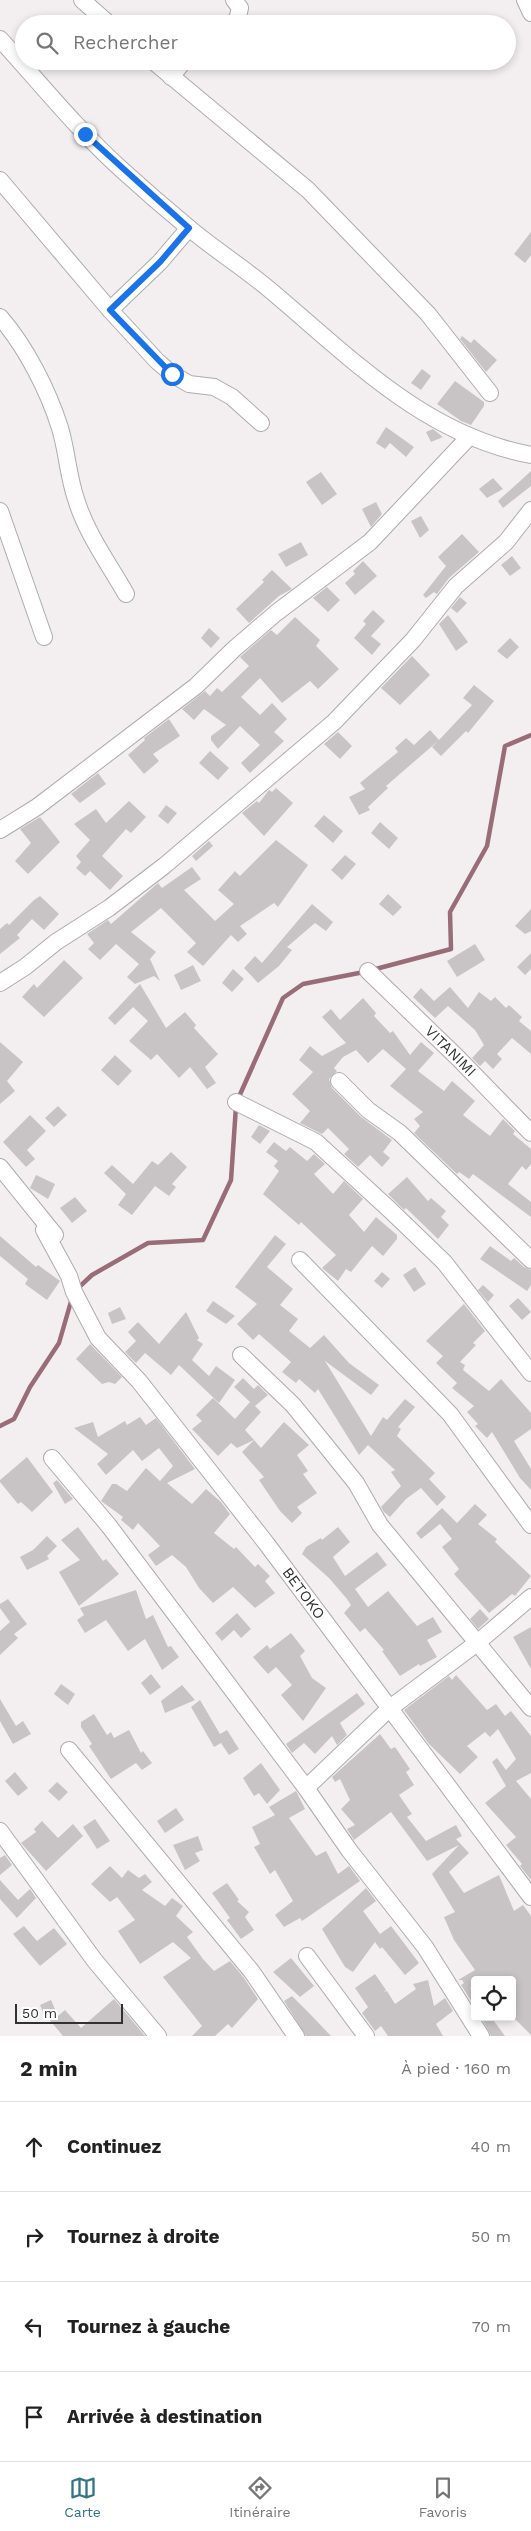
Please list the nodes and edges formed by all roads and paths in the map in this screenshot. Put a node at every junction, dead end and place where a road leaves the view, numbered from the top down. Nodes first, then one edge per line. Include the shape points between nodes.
1 (82, 0) edge
2 (234, 0) edge
3 (525, 0) edge
4 (531, 13) edge
5 (99, 15) edge
6 (238, 15) edge
7 (0, 39) edge
8 (15, 56) edge
9 (28, 70) edge
10 (163, 70) edge
11 (177, 70) edge
12 (171, 77) junction
13 (0, 180) edge
14 (189, 228) junction
15 (110, 310) junction
16 (0, 317) edge
17 (490, 392) dead end
18 (261, 423) dead end
19 (469, 437) junction
20 (531, 455) edge
21 (531, 510) edge
22 (0, 511) edge
23 (126, 594) dead end
24 (44, 637) dead end
25 (0, 830) edge
26 (368, 971) dead end
27 (0, 984) edge
28 (339, 1081) dead end
29 (236, 1102) dead end
30 (531, 1133) edge
31 (0, 1167) edge
32 (300, 1260) dead end
33 (531, 1260) edge
34 (241, 1355) dead end
35 (531, 1373) edge
36 (52, 1458) dead end
37 (531, 1525) edge
38 (531, 1597) edge
39 (477, 1643) junction
40 (390, 1708) junction
41 (531, 1708) edge
42 (69, 1750) dead end
43 (306, 1788) junction
44 (0, 1831) edge
45 (531, 1897) edge
46 (307, 1956) dead end
47 (158, 2036) edge
48 (296, 2036) edge
49 (366, 2036) edge
50 (481, 2036) edge

1 - 5 street
2 - 6 street via 240,8
3 - 4 street
7 - 8 street
9 - 14 street via 85,134
10 - 12 street
11 - 12 street
12 - 17 street via 308,190 428,314
13 - 15 street
14 - 15 street via 160,262
14 - 19 street via 264,284 361,370 395,395
15 - 18 street via 172,374 189,384 214,387 232,397
16 - 23 street via 31,364 46,395 60,428 76,500 86,525
19 - 20 street via 508,451
19 - 25 street via 370,542 276,613 189,692 37,807
21 - 27 street via 506,542 456,586 413,640 334,722 164,866
22 - 24 street
26 - 30 street, VITANIMI
28 - 33 street via 368,1110 400,1133
29 - 35 street via 316,1142 444,1262
31 - 40 street, BETOKO via 56,1236 44,1230 98,1338 139,1381
32 - 37 street via 450,1414
34 - 39 street via 293,1405 356,1482 380,1525
36 - 43 street via 110,1526
38 - 39 street
39 - 40 street
39 - 41 street
40 - 43 street
40 - 45 street, BETOKO
42 - 48 street via 252,1972
43 - 50 street via 349,1850 425,1947
44 - 47 street via 95,1961
46 - 49 street

